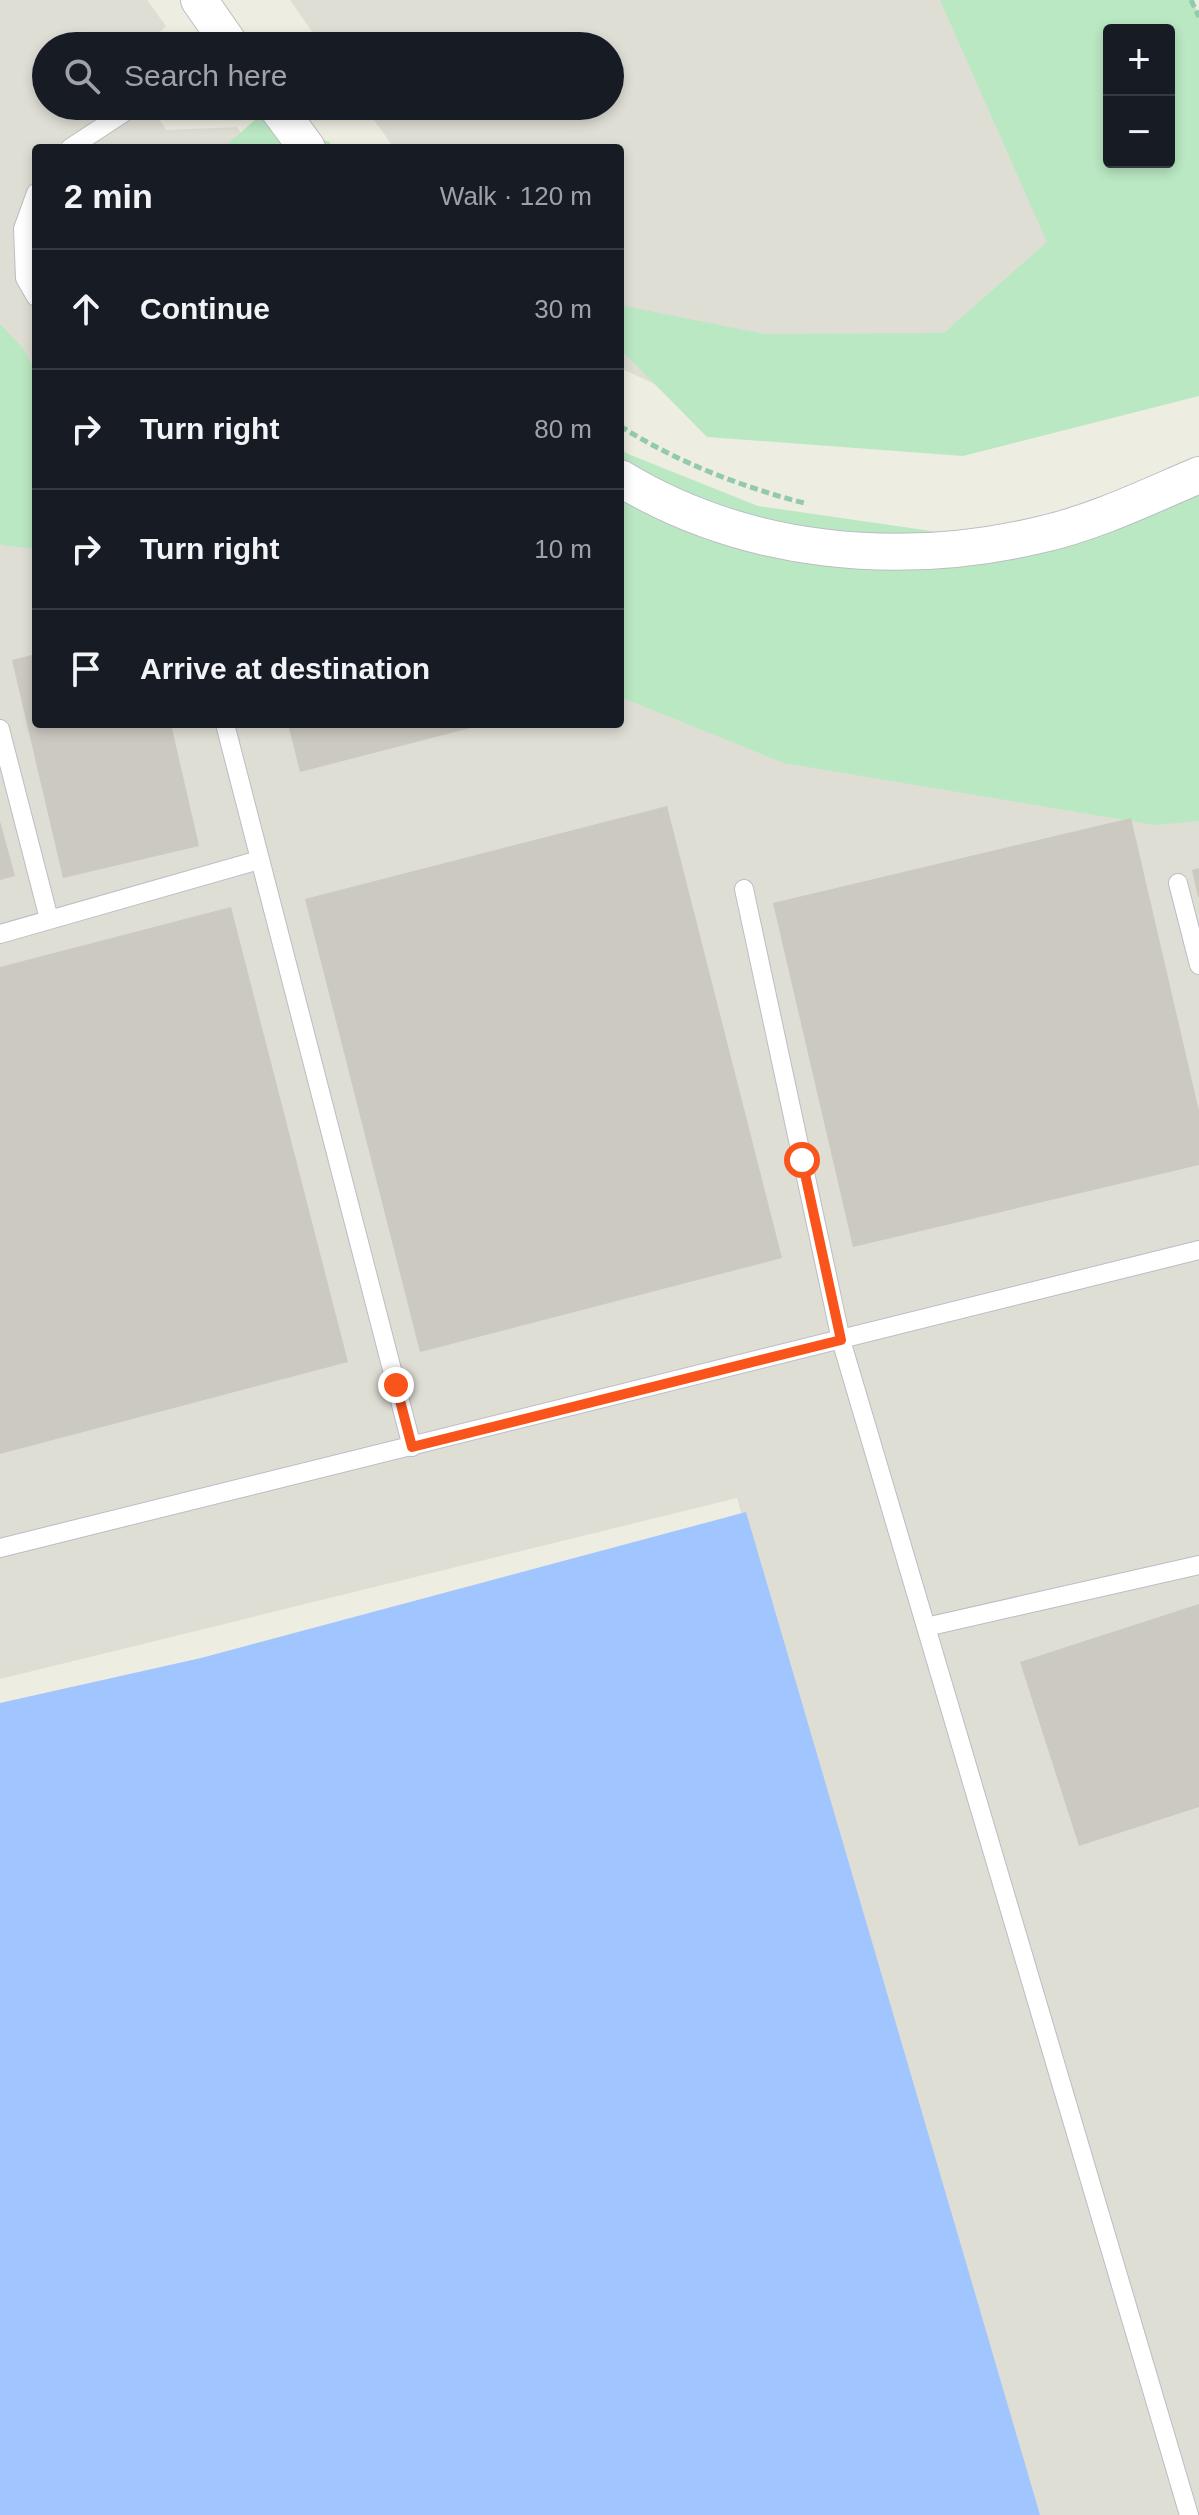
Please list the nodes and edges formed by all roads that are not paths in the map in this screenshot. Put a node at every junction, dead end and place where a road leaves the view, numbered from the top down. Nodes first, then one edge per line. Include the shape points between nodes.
1 (199, 0) edge
2 (221, 32) edge
3 (113, 120) edge
4 (286, 120) edge
5 (76, 144) edge
6 (304, 144) edge
7 (32, 204) edge
8 (32, 290) edge
9 (1199, 475) edge
10 (624, 480) edge
11 (226, 728) edge
12 (0, 729) edge
13 (259, 860) junction
14 (1178, 883) dead end
15 (744, 889) dead end
16 (49, 919) junction
17 (0, 934) edge
18 (1199, 965) edge
19 (1199, 1250) edge
20 (841, 1340) junction
21 (412, 1447) junction
22 (0, 1548) edge
23 (1199, 1565) edge
24 (926, 1627) junction
25 (1189, 2515) edge

1 - 2 street
3 - 5 lane
4 - 6 street
7 - 8 lane via 23,229 25,278
9 - 10 street via 1041,535 927,552 869,552 782,540 688,512
11 - 13 lane
12 - 16 lane
13 - 16 lane
13 - 21 lane
14 - 18 lane
15 - 20 lane
16 - 17 lane
19 - 20 lane
20 - 21 lane
20 - 24 lane
21 - 22 lane
23 - 24 lane
24 - 25 lane

